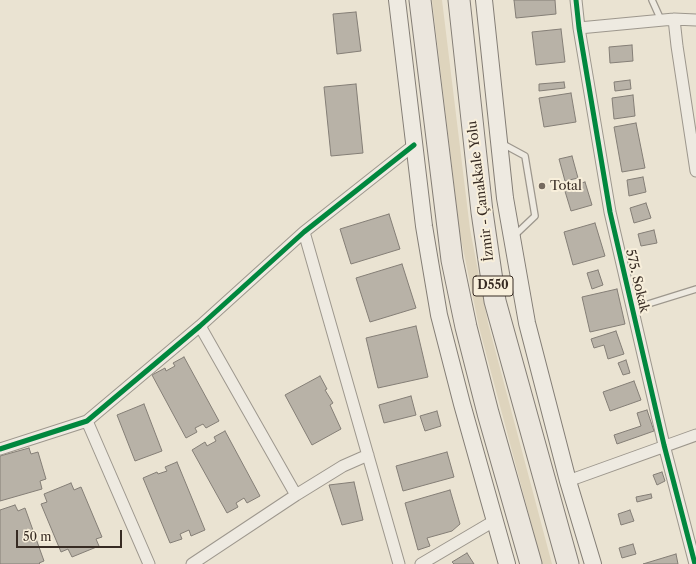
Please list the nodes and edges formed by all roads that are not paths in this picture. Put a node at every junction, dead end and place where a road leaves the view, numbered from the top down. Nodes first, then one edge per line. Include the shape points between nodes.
1 (397, 0) edge
2 (420, 0) edge
3 (459, 0) edge
4 (484, 0) edge
5 (576, 0) edge
6 (652, 0) edge
7 (674, 19) junction
8 (661, 20) junction
9 (696, 20) edge
10 (579, 28) junction
11 (499, 142) junction
12 (414, 145) junction
13 (696, 171) edge
14 (304, 232) junction
15 (513, 236) junction
16 (696, 288) edge
17 (632, 309) junction
18 (200, 326) junction
19 (87, 420) junction
20 (696, 435) edge
21 (664, 445) junction
22 (0, 449) edge
23 (368, 454) junction
24 (568, 481) junction
25 (296, 495) junction
26 (494, 521) junction
27 (149, 564) edge
28 (192, 564) edge
29 (399, 564) edge
30 (421, 564) edge
31 (507, 564) edge
32 (531, 564) edge
33 (568, 564) edge
34 (593, 564) edge
35 (695, 564) edge

1 - 12 main road
2 - 32 highway, D550 via 452,260 482,392
3 - 33 highway, İzmir - Çanakkale Yolu / D550 via 482,212 495,301
4 - 11 main road
5 - 10 street, 575. Sokak
6 - 8 lane
7 - 8 street
7 - 9 street
7 - 13 street
8 - 10 street
10 - 17 street, 575. Sokak via 610,212
11 - 15 main road via 505,198
11 - 15 lane via 525,156 534,209 535,216
12 - 14 street
12 - 26 main road via 439,315
14 - 18 street
14 - 23 street
15 - 24 main road via 527,323
16 - 17 lane
17 - 21 street, 575. Sokak
18 - 19 street
18 - 25 street
19 - 22 street
19 - 27 street
20 - 21 street
21 - 24 street
21 - 35 street, 575. Sokak
23 - 25 street
23 - 29 street
24 - 34 main road
25 - 28 street
26 - 30 street
26 - 31 main road

